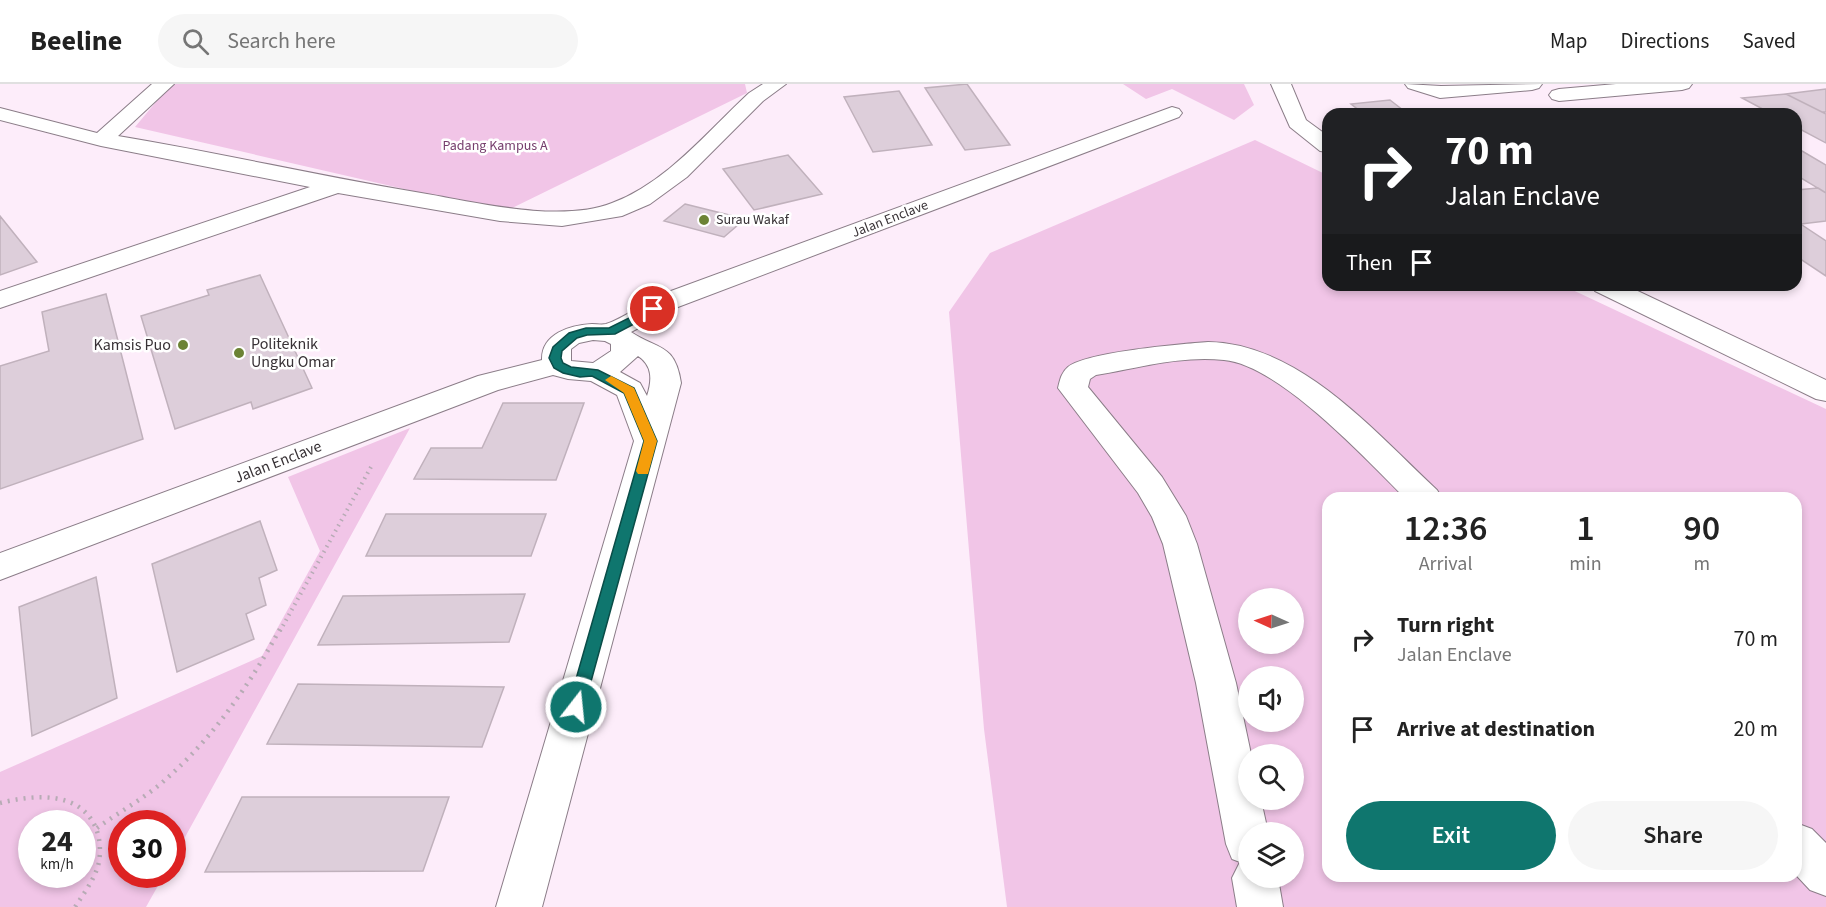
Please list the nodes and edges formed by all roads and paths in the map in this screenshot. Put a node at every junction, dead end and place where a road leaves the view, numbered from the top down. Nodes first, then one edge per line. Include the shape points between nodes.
1 (164, 84) edge
2 (774, 84) edge
3 (1281, 84) edge
4 (1415, 84) edge
5 (1532, 84) edge
6 (1541, 84) edge
7 (1682, 84) edge
8 (1559, 95) junction
9 (1579, 108) edge
10 (1172, 113) dead end
11 (0, 114) edge
12 (101, 140) junction
13 (1322, 142) edge
14 (336, 186) junction
15 (1617, 291) edge
16 (0, 300) edge
17 (618, 336) junction
18 (558, 365) junction
19 (594, 372) junction
20 (1826, 392) edge
21 (399, 416) junction
22 (650, 441) junction
23 (1418, 492) edge
24 (0, 567) edge
25 (0, 803) edge
26 (1244, 822) edge
27 (97, 828) junction
28 (1802, 850) edge
29 (1826, 874) edge
30 (1256, 888) edge
31 (75, 907) edge
32 (519, 907) edge
33 (1260, 907) edge

1 - 12 street
2 - 14 street via 679,172 642,199 614,211 562,219 500,214
3 - 13 street via 1297,123
4 - 5 street via 1440,92
6 - 8 street
7 - 8 street
8 - 9 street
10 - 17 street, Jalan Enclave via 669,301
11 - 12 street
12 - 14 street
14 - 16 street
15 - 20 street
17 - 18 street, Jalan Enclave via 586,332 573,336 557,350
17 - 19 street via 625,354 619,361
17 - 22 street, Jalan Enclave via 654,352 665,366 666,383
18 - 19 street, Jalan Enclave via 580,373
18 - 21 street, Jalan Enclave via 488,383
19 - 22 street, Jalan Enclave via 630,390
21 - 24 street, Jalan Enclave
21 - 27 path via 256,673 216,727 165,780
22 - 32 street, Jalan Enclave
23 - 26 street via 1294,381 1258,359 1226,351 1192,353 1088,367 1076,375 1073,388 1150,485 1180,544 1216,683
25 - 27 path via 42,796 67,800 86,811
27 - 31 path via 100,854 89,886
28 - 29 street
30 - 33 street

